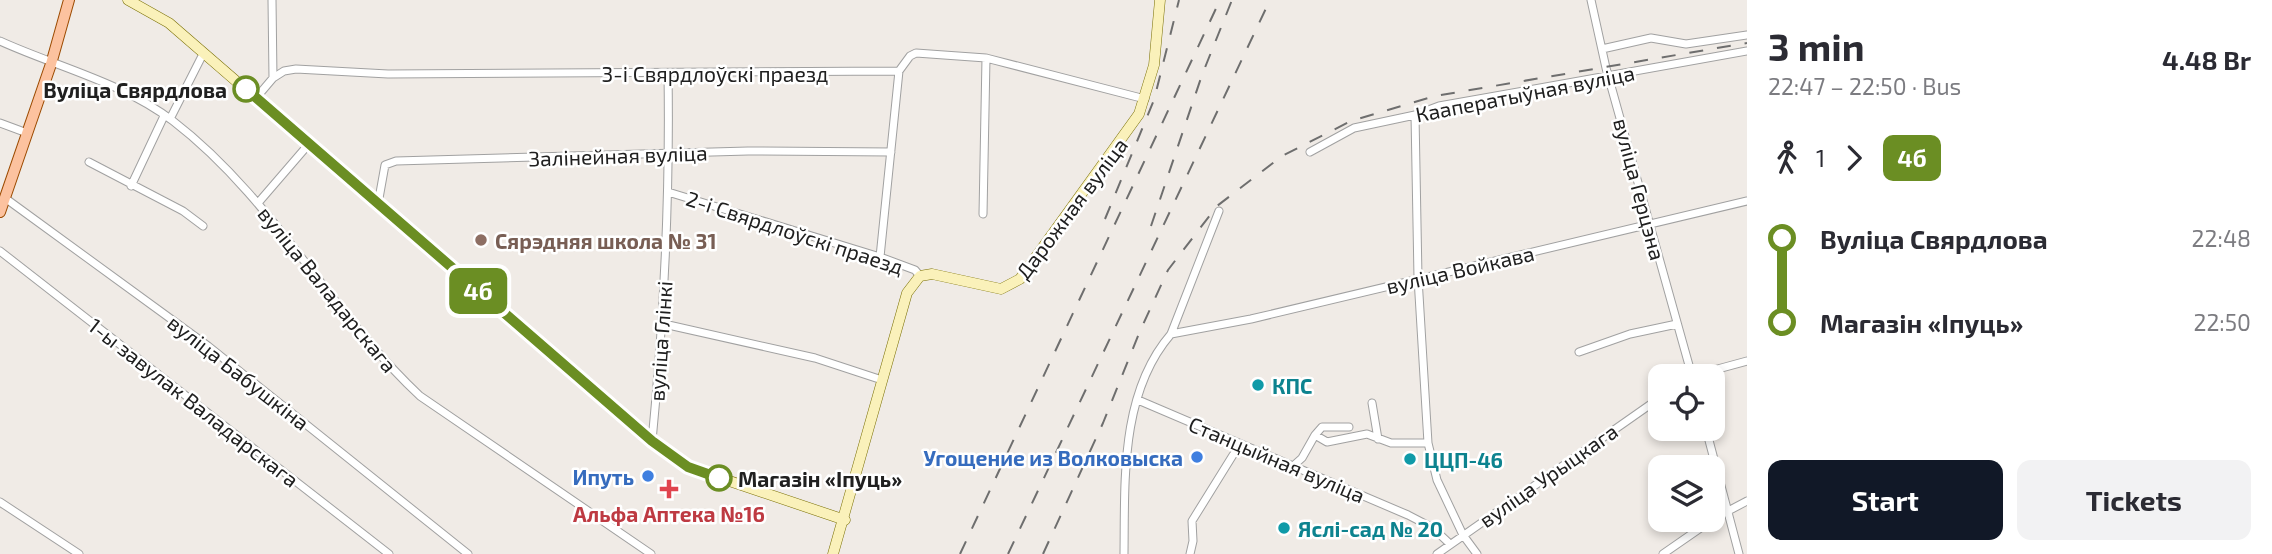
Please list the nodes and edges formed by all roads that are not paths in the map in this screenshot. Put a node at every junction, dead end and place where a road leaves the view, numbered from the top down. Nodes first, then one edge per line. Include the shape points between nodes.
1 (69, 0) edge
2 (272, 0) edge
3 (1160, 0) edge
4 (1591, 0) edge
5 (138, 1) edge
6 (1747, 35) edge
7 (0, 41) edge
8 (1602, 49) junction
9 (1747, 51) edge
10 (203, 54) junction
11 (986, 58) junction
12 (51, 64) junction
13 (899, 71) junction
14 (668, 73) junction
15 (1609, 76) junction
16 (273, 78) junction
17 (256, 98) junction
18 (1146, 99) junction
19 (1415, 116) junction
20 (167, 117) junction
21 (0, 123) edge
22 (27, 133) junction
23 (308, 145) junction
24 (891, 152) junction
25 (1310, 152) dead end
26 (670, 154) junction
27 (89, 162) dead end
28 (131, 186) junction
29 (668, 192) junction
30 (5, 198) junction
31 (1747, 201) edge
32 (258, 203) junction
33 (378, 204) junction
34 (1219, 211) dead end
35 (0, 212) edge
36 (983, 214) dead end
37 (1650, 225) junction
38 (203, 226) dead end
39 (0, 251) edge
40 (880, 257) junction
41 (920, 276) junction
42 (1418, 278) junction
43 (664, 324) junction
44 (1677, 324) junction
45 (1171, 334) junction
46 (1579, 352) dead end
47 (1747, 361) edge
48 (1689, 364) edge
49 (1725, 367) edge
50 (883, 380) junction
51 (1138, 400) junction
52 (1372, 403) dead end
53 (1648, 406) edge
54 (1349, 427) dead end
55 (1315, 435) junction
56 (1378, 439) junction
57 (652, 441) junction
58 (1709, 441) edge
59 (1428, 443) junction
60 (1233, 455) dead end
61 (1293, 466) junction
62 (1747, 501) edge
63 (0, 502) edge
64 (1727, 510) junction
65 (845, 520) junction
66 (1694, 532) edge
67 (1463, 535) junction
68 (1450, 544) junction
69 (79, 554) edge
70 (389, 554) edge
71 (468, 554) edge
72 (651, 554) edge
73 (833, 554) edge
74 (1124, 554) edge
75 (1190, 554) edge
76 (1437, 554) edge
77 (1477, 554) edge
78 (1663, 554) edge
79 (1739, 554) edge

1 - 12 main road
2 - 16 street
3 - 18 street, Дарожная вуліца
4 - 8 street, вуліца Герцэна
5 - 10 street
6 - 8 street via 1686,44 1651,38
7 - 12 street, вуліца Валадарскага
8 - 15 street, вуліца Герцэна
9 - 15 street, Кааператыўная вуліца
10 - 17 street
10 - 20 street
11 - 13 street via 916,53
11 - 18 street
11 - 36 street
12 - 20 street, вуліца Валадарскага via 107,83
12 - 22 main road
13 - 14 street, 3-і Свярдлоўскі праезд
13 - 24 street
14 - 16 street, 3-і Свярдлоўскі праезд via 388,74 296,69
14 - 26 street, вуліца Глінкі
15 - 19 street, Кааператыўная вуліца via 1439,106
15 - 37 street, вуліца Герцэна
16 - 17 street
17 - 23 street
18 - 41 street, Дарожная вуліца via 1128,133 1020,279 1002,289 932,274
19 - 25 street, Кааператыўная вуліца via 1354,128
19 - 42 street
20 - 28 street
20 - 32 street, вуліца Валадарскага
21 - 22 street
22 - 30 main road
23 - 32 street
23 - 33 street
24 - 26 street, Залінейная вуліца
24 - 40 street
26 - 29 street, вуліца Глінкі
26 - 33 street, Залінейная вуліца via 390,162 385,165
27 - 28 street
28 - 38 street
29 - 40 street, 2-і Свярдлоўскі праезд
29 - 43 street, вуліца Глінкі
30 - 35 main road
30 - 71 street, вуліца Бабушкіна via 208,346
31 - 37 street, вуліца Войкава
32 - 72 street, вуліца Валадарскага via 324,289 420,396
33 - 57 street
34 - 45 street
37 - 42 street, вуліца Войкава
37 - 44 street, вуліца Герцэна
39 - 70 street, 1-ы завулак Валадарскага
40 - 41 street, 2-і Свярдлоўскі праезд
41 - 50 street via 907,293
42 - 45 street, вуліца Войкава
42 - 59 street
43 - 50 street via 815,358
43 - 57 street, вуліца Глінкі
44 - 46 street
44 - 48 street, вуліца Герцэна
45 - 51 street via 1157,350
47 - 49 street
50 - 65 street
51 - 61 street, Станцыйная вуліца
51 - 74 street via 1125,448
52 - 56 street
53 - 67 street, вуліца Урыцкага
54 - 55 street via 1322,427
55 - 56 street via 1327,442 1367,434
55 - 61 street
56 - 59 street
57 - 65 street via 688,467
58 - 64 street
59 - 67 street via 1437,480
60 - 75 street via 1192,521
61 - 68 street, Станцыйная вуліца via 1408,515 1433,528
62 - 64 street
63 - 69 street
64 - 79 street
65 - 73 street
66 - 78 street
67 - 68 street, вуліца Урыцкага
67 - 77 street
68 - 76 street, вуліца Урыцкага

